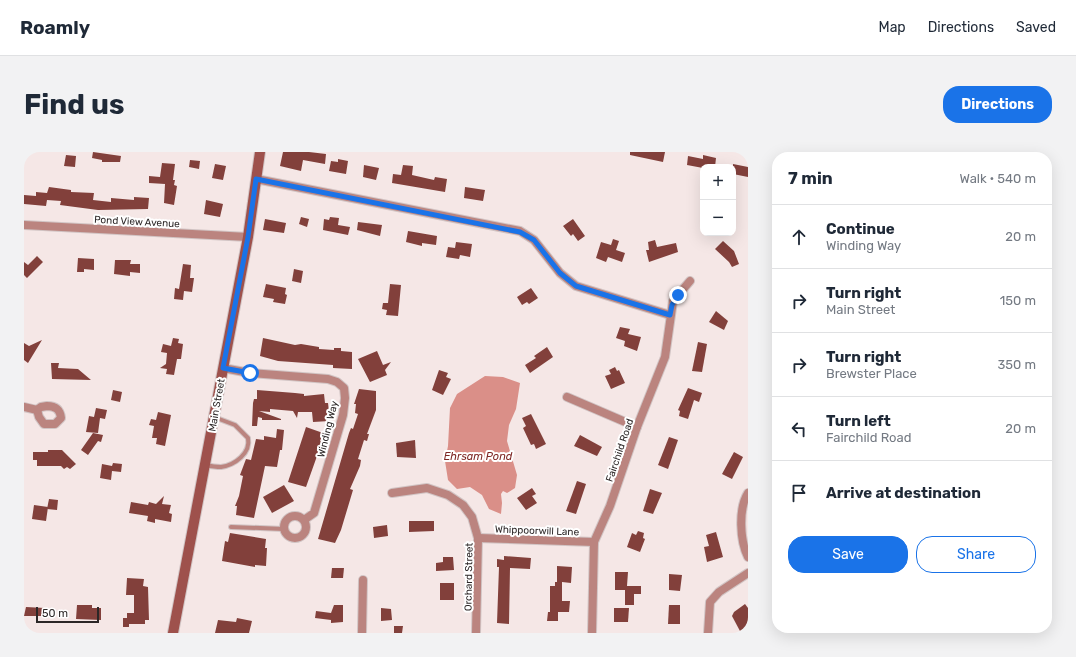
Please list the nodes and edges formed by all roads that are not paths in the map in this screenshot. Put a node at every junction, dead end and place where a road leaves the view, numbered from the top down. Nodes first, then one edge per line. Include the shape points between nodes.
1 (260, 152) edge
2 (256, 179) junction
3 (24, 225) edge
4 (248, 237) junction
5 (690, 281) dead end
6 (670, 315) junction
7 (223, 368) junction
8 (567, 397) dead end
9 (24, 407) edge
10 (38, 410) dead end
11 (214, 417) junction
12 (637, 427) junction
13 (205, 465) junction
14 (392, 493) dead end
15 (748, 493) edge
16 (304, 520) junction
17 (232, 527) dead end
18 (284, 529) junction
19 (478, 538) junction
20 (594, 542) junction
21 (748, 557) edge
22 (748, 573) edge
23 (363, 580) dead end
24 (173, 633) edge
25 (362, 633) edge
26 (476, 633) edge
27 (592, 633) edge
28 (708, 633) edge

1 - 2 main road, Main Street
2 - 4 main road, Main Street
2 - 6 street via 520,232 534,240 560,273 576,286
3 - 4 street, Pond View Avenue
4 - 7 main road, Main Street
5 - 6 street, Fairchild Road via 673,301
6 - 12 street, Fairchild Road via 664,357
7 - 11 main road, Main Street
7 - 16 street, Winding Way via 257,374 328,379 344,388 343,415 327,471 314,513
8 - 12 street
9 - 10 street
11 - 13 main road, Main Street
11 - 13 lane via 235,424 248,438 248,447 240,459 232,464 220,467
12 - 20 street, Fairchild Road via 610,506
13 - 24 main road, Main Street
14 - 19 street, Orchard Street via 428,488 448,495 463,505 472,517
15 - 21 street via 741,524
16 - 18 street via 292,517 286,522
16 - 18 street, Winding Way via 306,527 301,537 290,537
17 - 18 lane
19 - 20 street, Whippoorwill Lane
19 - 26 street, Orchard Street
20 - 27 street, Fairchild Road
22 - 28 street via 719,592 710,602
23 - 25 street

